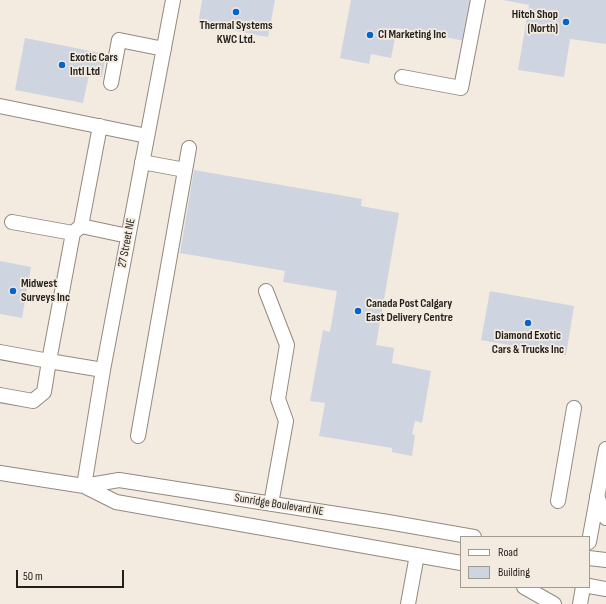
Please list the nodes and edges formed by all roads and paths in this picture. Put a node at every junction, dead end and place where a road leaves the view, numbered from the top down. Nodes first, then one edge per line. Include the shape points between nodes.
1 (173, 0) edge
2 (478, 0) edge
3 (164, 49) junction
4 (402, 78) dead end
5 (111, 83) dead end
6 (0, 106) edge
7 (100, 126) junction
8 (147, 136) junction
9 (189, 148) dead end
10 (142, 162) junction
11 (185, 170) junction
12 (12, 222) dead end
13 (77, 230) junction
14 (128, 236) junction
15 (266, 291) dead end
16 (0, 352) edge
17 (48, 361) junction
18 (103, 370) junction
19 (0, 395) edge
20 (574, 408) dead end
21 (138, 436) dead end
22 (606, 449) edge
23 (0, 473) edge
24 (84, 486) junction
25 (597, 495) junction
26 (558, 501) dead end
27 (271, 504) junction
28 (606, 518) edge
29 (468, 536) edge
30 (590, 536) edge
31 (418, 555) junction
32 (590, 558) edge
33 (606, 560) edge
34 (460, 562) edge
35 (590, 586) edge
36 (526, 588) edge
37 (583, 588) edge
38 (606, 589) edge
39 (408, 604) edge
40 (554, 604) edge
41 (580, 604) edge

1 - 3 street, 27 Street NE
2 - 4 street via 461,88
3 - 5 street via 118,40
3 - 8 street, 27 Street NE
6 - 7 street
7 - 8 street
7 - 13 street
8 - 10 street, 27 Street NE
9 - 11 street
10 - 11 street
10 - 14 street, 27 Street NE
11 - 21 street
12 - 13 street
13 - 14 street
13 - 17 street
14 - 18 street, 27 Street NE
15 - 27 street via 287,345 278,399 286,421
16 - 17 street
17 - 18 street
17 - 19 street via 44,392 33,401
18 - 24 street, 27 Street NE
20 - 26 street
22 - 25 street
23 - 24 street, Sunridge Boulevard NE
24 - 27 street, Sunridge Boulevard NE via 119,480
24 - 31 street, Sunridge Boulevard NE via 116,502
25 - 28 street
25 - 30 street
27 - 29 street, Sunridge Boulevard NE
31 - 34 street, Sunridge Boulevard NE
31 - 39 street
32 - 33 street
35 - 38 street
36 - 40 street
37 - 41 street

